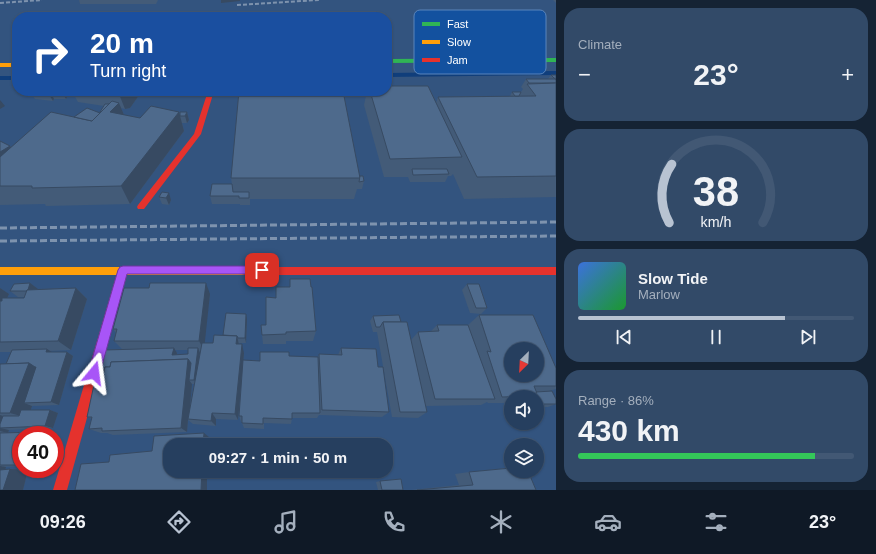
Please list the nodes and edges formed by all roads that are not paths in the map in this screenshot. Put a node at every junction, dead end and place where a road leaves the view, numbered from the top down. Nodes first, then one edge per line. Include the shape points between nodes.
1 (546, 60) edge
2 (556, 60) edge
3 (392, 61) edge
4 (414, 61) edge
5 (0, 65) edge
6 (12, 65) edge
7 (209, 96) edge
8 (141, 207) dead end
9 (123, 270) junction
10 (556, 270) edge
11 (0, 271) edge
12 (60, 490) edge

1 - 2 street
3 - 4 street
5 - 6 street
7 - 8 street via 197,134
9 - 10 street
9 - 11 street
9 - 12 street

